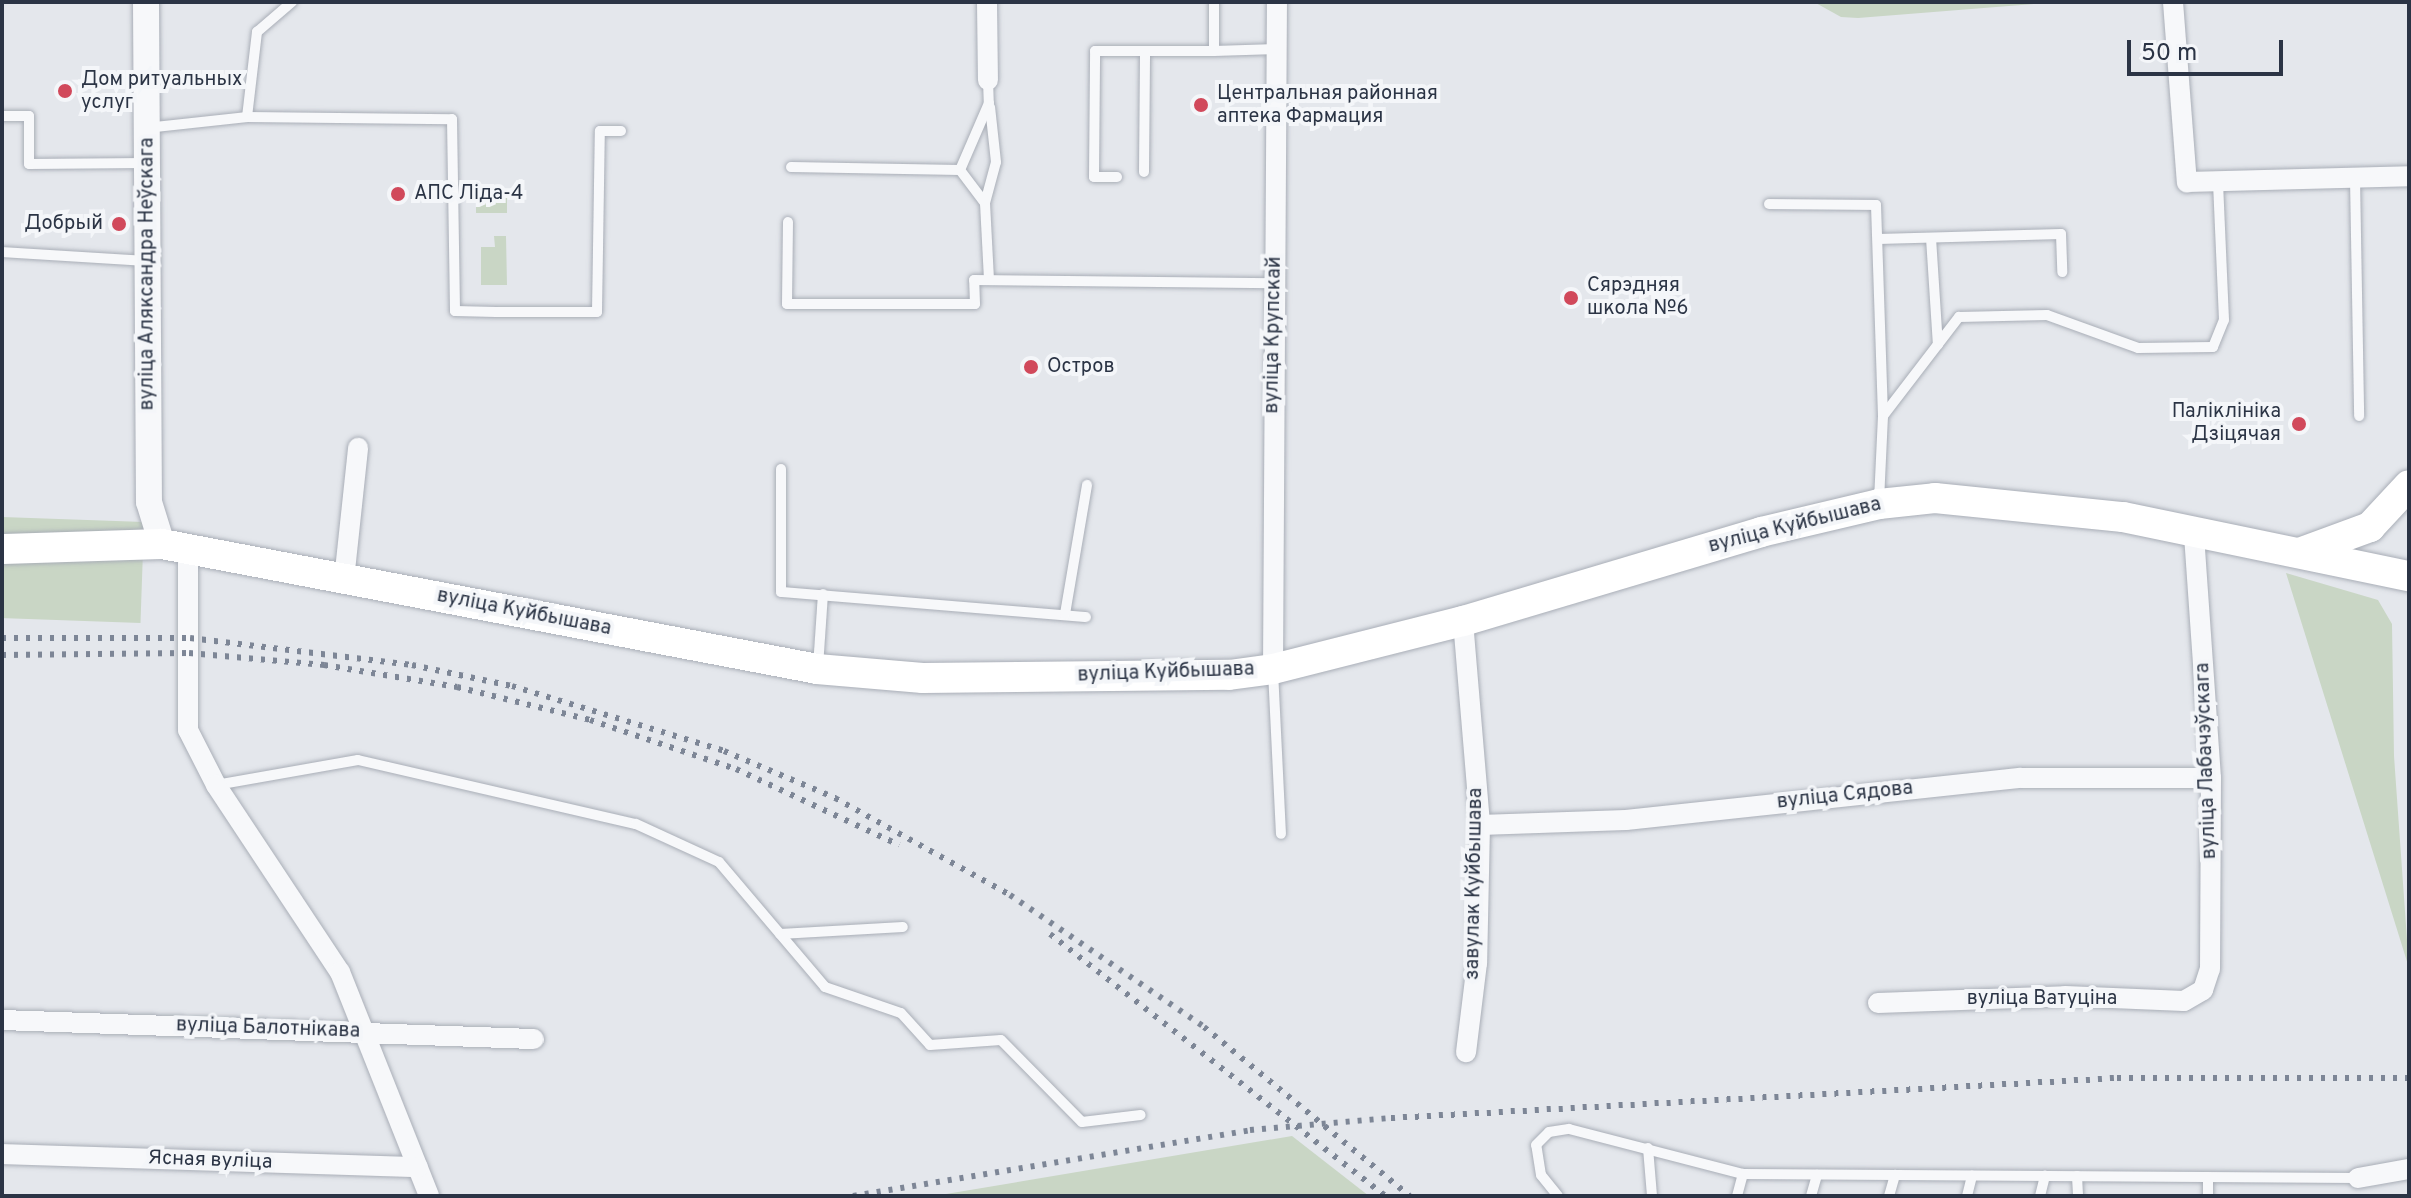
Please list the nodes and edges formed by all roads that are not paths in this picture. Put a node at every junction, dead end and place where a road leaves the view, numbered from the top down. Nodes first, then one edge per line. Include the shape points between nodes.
1 (146, 2) edge
2 (292, 2) edge
3 (987, 2) edge
4 (1214, 2) edge
5 (1277, 2) edge
6 (2173, 2) edge
7 (1277, 49) junction
8 (1145, 51) junction
9 (1214, 51) junction
10 (988, 80) joint
11 (989, 103) junction
12 (2, 116) edge
13 (247, 117) junction
14 (146, 128) junction
15 (621, 131) dead end
16 (147, 163) junction
17 (791, 167) dead end
18 (960, 170) junction
19 (1144, 172) dead end
20 (2409, 176) edge
21 (1117, 177) dead end
22 (2355, 178) junction
23 (2218, 181) junction
24 (985, 203) junction
25 (1769, 204) dead end
26 (788, 222) dead end
27 (1931, 238) junction
28 (1878, 239) junction
29 (2, 252) edge
30 (148, 261) junction
31 (2062, 272) dead end
32 (989, 280) junction
33 (1275, 283) junction
34 (1938, 345) junction
35 (1883, 416) junction
36 (2359, 416) dead end
37 (358, 448) dead end
38 (781, 469) dead end
39 (1087, 485) dead end
40 (2409, 485) edge
41 (1879, 504) junction
42 (2194, 532) junction
43 (175, 547) junction
44 (2, 549) edge
45 (2289, 556) junction
46 (2409, 576) edge
47 (344, 580) junction
48 (823, 594) junction
49 (1065, 614) junction
50 (1086, 617) dead end
51 (1463, 621) junction
52 (817, 669) junction
53 (1273, 669) junction
54 (2211, 778) junction
55 (216, 785) junction
56 (1480, 825) junction
57 (1281, 834) dead end
58 (903, 927) dead end
59 (780, 934) junction
60 (2203, 990) joint
61 (1878, 1003) dead end
62 (2, 1020) edge
63 (363, 1032) junction
64 (534, 1039) dead end
65 (1466, 1052) dead end
66 (1141, 1115) dead end
67 (1648, 1148) junction
68 (2, 1154) edge
69 (418, 1167) junction
70 (2409, 1169) edge
71 (1743, 1174) junction
72 (1817, 1175) junction
73 (1895, 1175) junction
74 (1972, 1176) junction
75 (2045, 1176) junction
76 (2077, 1176) junction
77 (2208, 1177) junction
78 (2358, 1178) joint
79 (429, 1196) edge
80 (1558, 1196) edge
81 (1652, 1196) edge
82 (1737, 1196) edge
83 (1811, 1196) edge
84 (1889, 1196) edge
85 (1967, 1196) edge
86 (2040, 1196) edge
87 (2078, 1196) edge
88 (2208, 1196) edge

1 - 14 street, вуліца Аляксандра Неўскага
2 - 13 lane via 257,32
3 - 10 street
4 - 9 lane
5 - 7 street, вуліца Крупскай
6 - 23 street via 2187,182
7 - 9 lane
7 - 33 street, вуліца Крупскай
8 - 9 lane
8 - 19 lane
8 - 21 lane via 1095,51 1094,177
10 - 11 lane
11 - 18 lane
11 - 24 lane via 996,162
12 - 16 lane via 29,116 29,164
13 - 14 lane
13 - 15 lane via 452,119 455,311 597,312 600,131
14 - 16 street, вуліца Аляксандра Неўскага
16 - 30 street, вуліца Аляксандра Неўскага
17 - 18 lane
18 - 24 lane
20 - 22 street
22 - 23 street
22 - 36 lane
23 - 34 lane via 2224,320 2213,347 2138,348 2047,315 1959,317
24 - 32 lane
25 - 28 lane via 1876,205
26 - 32 lane via 787,304 975,304 974,280
27 - 28 lane
27 - 31 lane via 2061,234
27 - 34 lane
28 - 35 lane
29 - 30 lane
30 - 43 street, вуліца Аляксандра Неўскага via 149,502
32 - 33 lane
33 - 53 street, вуліца Крупскай
34 - 35 lane
35 - 41 lane
37 - 47 street
38 - 48 lane via 781,592
39 - 49 lane
40 - 45 main road via 2370,527
41 - 42 main road, вуліца Куйбышава via 1988,501
41 - 51 main road, вуліца Куйбышава via 1761,532
42 - 45 main road, вуліца Куйбышава
42 - 54 street, вуліца Лабачэўскага
43 - 44 main road, вуліца Куйбышава
43 - 47 main road, вуліца Куйбышава
43 - 55 street, вуліца Аляксандра Неўскага via 188,730
45 - 46 main road, вуліца Куйбышава
47 - 52 main road, вуліца Куйбышава
48 - 49 lane
48 - 52 lane
49 - 50 lane
51 - 53 main road, вуліца Куйбышава
51 - 56 street, завулак Куйбышава
52 - 53 main road, вуліца Куйбышава via 923,678 1229,675
53 - 57 lane
54 - 56 street, вуліца Сядова via 2021,778 1626,820
54 - 60 street, вуліца Лабачэўскага via 2210,969
55 - 59 lane via 358,760 636,824 719,862
55 - 63 street, вуліца Аляксандра Неўскага via 340,972
56 - 65 street, завулак Куйбышава via 1477,963
58 - 59 lane
59 - 66 lane via 825,987 901,1013 930,1045 1001,1040 1082,1122
60 - 61 street, вуліца Ватуціна via 2184,1001 2065,996
62 - 63 street, вуліца Балотнікава
63 - 64 street, вуліца Балотнікава
63 - 69 street, вуліца Аляксандра Неўскага
67 - 71 lane
67 - 80 lane via 1592,1133 1549,1132 1536,1145 1536,1162
67 - 81 lane
68 - 69 street, Ясная вуліца
69 - 79 street, вуліца Аляксандра Неўскага
70 - 78 street
71 - 72 lane
71 - 82 lane
72 - 73 lane
72 - 83 lane
73 - 74 lane
73 - 84 lane
74 - 75 lane
74 - 85 lane
75 - 76 lane
75 - 86 lane
76 - 77 lane
76 - 87 lane
77 - 78 lane
77 - 88 lane

